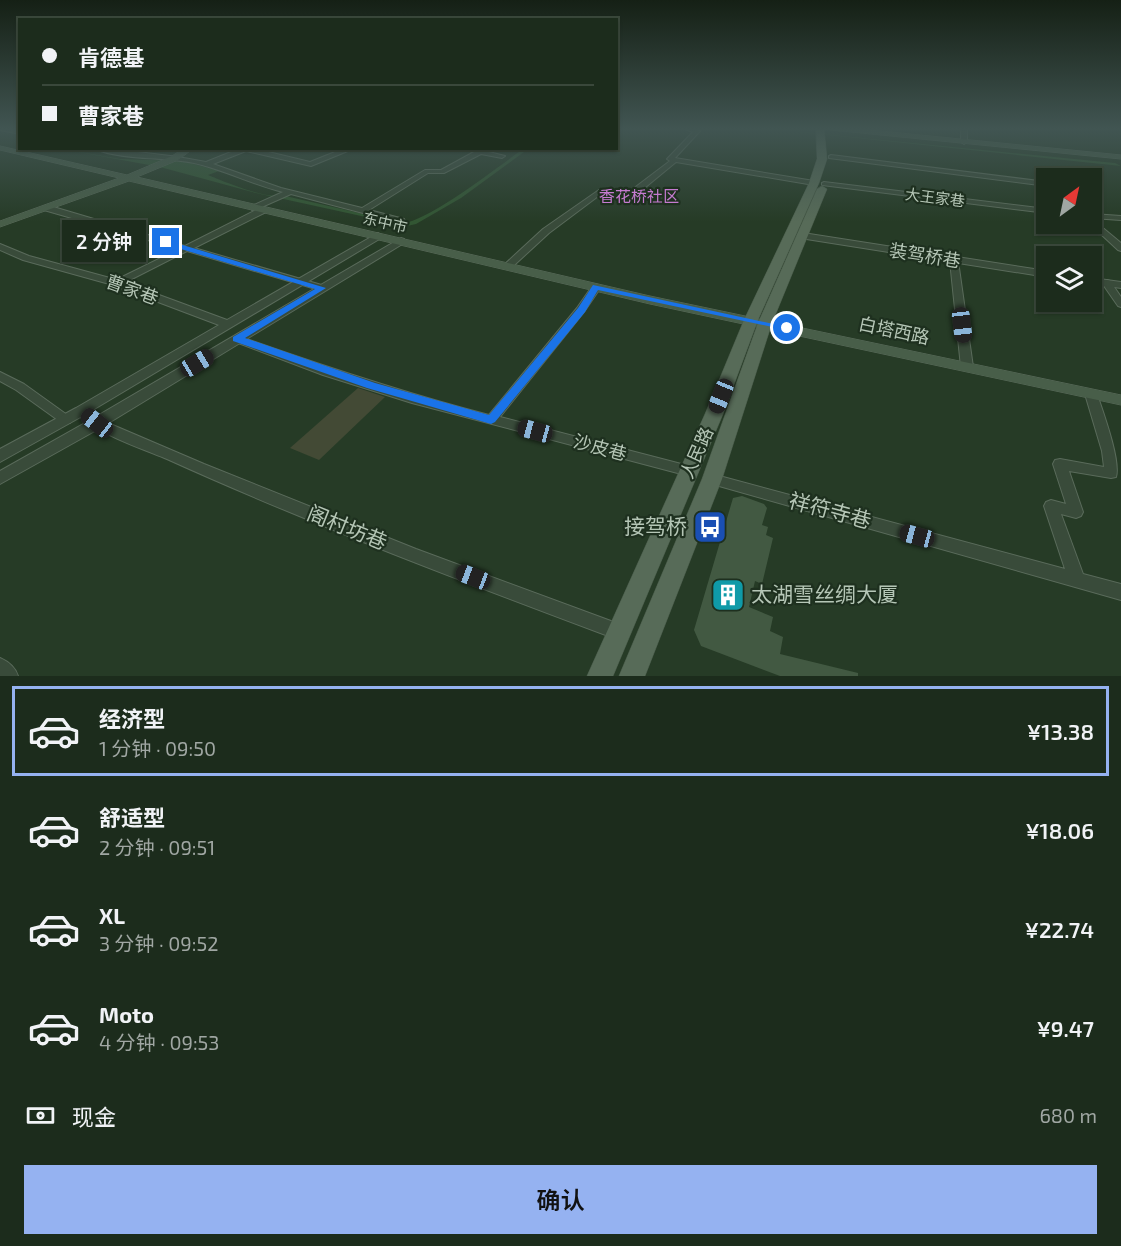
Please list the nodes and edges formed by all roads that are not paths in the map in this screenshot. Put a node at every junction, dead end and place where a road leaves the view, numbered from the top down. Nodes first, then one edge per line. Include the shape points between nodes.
1 (49, 160) edge
2 (172, 160) edge
3 (177, 160) edge
4 (219, 160) edge
5 (292, 160) edge
6 (322, 160) edge
7 (465, 160) edge
8 (675, 160) joint
9 (822, 160) edge
10 (830, 160) edge
11 (851, 160) edge
12 (207, 164) junction
13 (128, 178) junction
14 (819, 183) junction
15 (1036, 183) edge
16 (601, 190) dead end
17 (288, 193) junction
18 (628, 197) dead end
19 (47, 207) junction
20 (259, 209) junction
21 (1036, 210) edge
22 (363, 211) junction
23 (1102, 217) edge
24 (1121, 218) edge
25 (401, 220) dead end
26 (0, 224) edge
27 (1102, 230) edge
28 (378, 236) junction
29 (803, 236) junction
30 (400, 242) junction
31 (0, 247) edge
32 (186, 248) junction
33 (1121, 248) edge
34 (954, 261) junction
35 (508, 266) junction
36 (1036, 272) edge
37 (300, 281) junction
38 (1102, 282) edge
39 (117, 283) junction
40 (1107, 283) junction
41 (1121, 285) edge
42 (596, 287) junction
43 (322, 288) junction
44 (1121, 304) edge
45 (758, 321) junction
46 (228, 324) junction
47 (237, 339) junction
48 (967, 367) junction
49 (0, 376) edge
50 (1091, 394) junction
51 (1121, 400) edge
52 (81, 411) junction
53 (66, 420) junction
54 (491, 420) junction
55 (97, 423) junction
56 (0, 456) edge
57 (689, 471) junction
58 (0, 478) edge
59 (712, 479) junction
60 (1077, 580) junction
61 (1121, 592) edge
62 (619, 632) junction
63 (0, 667) edge
64 (9, 676) edge
65 (600, 676) edge
66 (632, 676) edge

1 - 13 main road, 东中市
2 - 13 main road
3 - 12 street
4 - 12 street
5 - 6 street via 311,164
7 - 22 street via 442,172 427,171
8 - 14 street, 大王家巷
8 - 18 street
9 - 14 main road, 人民路
10 - 14 main road, 人民路
11 - 15 street
12 - 17 street
13 - 19 main road
13 - 20 main road, 东中市
14 - 21 street, 大王家巷
14 - 29 main road, 人民路
14 - 45 main road, 人民路
16 - 35 street via 546,231
17 - 20 street
17 - 22 street
19 - 26 main road
19 - 32 street
20 - 28 main road, 东中市
20 - 32 street
22 - 25 street
23 - 24 street
27 - 33 street
28 - 30 main road, 东中市
28 - 37 street
29 - 34 street, 装驾桥巷
29 - 45 main road, 人民路
30 - 35 main road, 东中市
30 - 43 street
31 - 39 street, 曹家巷
32 - 37 street
32 - 39 street
34 - 36 street, 装驾桥巷
34 - 48 street
35 - 42 main road, 东中市
37 - 43 street
37 - 46 street
38 - 40 street
39 - 46 street, 曹家巷
40 - 41 street
40 - 44 street
42 - 45 main road, 东中市
42 - 54 street
43 - 47 street
45 - 48 main road, 白塔西路
45 - 57 main road, 人民路
45 - 59 main road, 人民路
46 - 52 street
47 - 54 street, 沙皮巷 via 371,386
47 - 55 street
48 - 50 main road, 白塔西路
49 - 53 street
50 - 51 main road, 白塔西路
50 - 60 street via 1109,451 1111,473 1060,464 1076,512 1051,506
52 - 53 street
52 - 55 street, 阁村坊巷
53 - 56 street
54 - 57 street, 沙皮巷
55 - 58 street
55 - 62 street, 阁村坊巷 via 410,554
57 - 62 main road, 人民路
59 - 60 street, 祥符寺巷
59 - 66 main road, 人民路
60 - 61 street, 祥符寺巷
62 - 65 main road, 人民路
63 - 64 street

